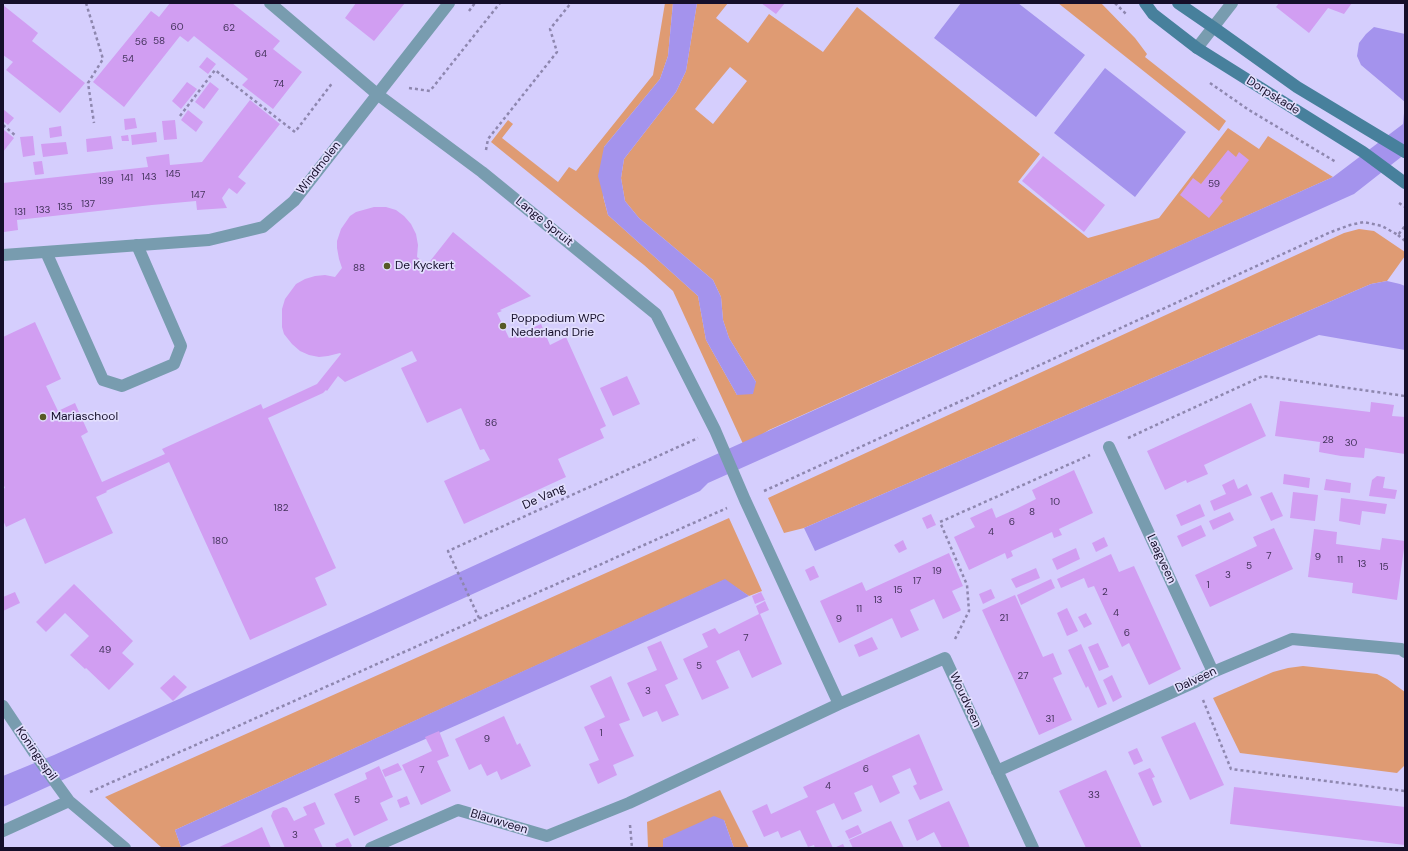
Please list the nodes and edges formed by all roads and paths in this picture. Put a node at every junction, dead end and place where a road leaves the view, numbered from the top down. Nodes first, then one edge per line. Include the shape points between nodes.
1 (86, 3) edge
2 (270, 3) edge
3 (449, 3) edge
4 (500, 3) edge
5 (571, 3) edge
6 (1145, 3) edge
7 (1178, 3) edge
8 (1232, 3) edge
9 (1213, 26) junction
10 (1197, 48) junction
11 (345, 66) junction
12 (1204, 79) dead end
13 (409, 88) dead end
14 (377, 94) junction
15 (180, 116) dead end
16 (94, 122) dead end
17 (3, 125) edge
18 (16, 136) dead end
19 (1405, 152) edge
20 (1337, 163) dead end
21 (482, 172) junction
22 (1405, 183) edge
23 (1398, 235) dead end
24 (1405, 241) edge
25 (137, 245) junction
26 (46, 252) junction
27 (3, 255) edge
28 (715, 430) junction
29 (1109, 447) dead end
30 (479, 618) dead end
31 (1405, 652) edge
32 (1213, 672) junction
33 (1195, 682) junction
34 (839, 704) junction
35 (3, 706) edge
36 (997, 771) junction
37 (1405, 791) edge
38 (67, 798) junction
39 (629, 803) joint
40 (3, 831) edge
41 (125, 848) edge
42 (371, 848) edge
43 (1033, 848) edge

1 - 16 path via 103,59 88,83
2 - 11 street, Lange Spruit
3 - 14 street, Windmolen
4 - 13 path via 430,91
5 - 21 path via 550,29 557,52 488,139
6 - 10 main road, Dorpskade via 1153,14
7 - 9 main road, Dorpskade
8 - 9 street
9 - 10 street
9 - 19 main road, Dorpskade via 1297,87
10 - 22 main road, Dorpskade via 1363,152
11 - 14 street, Lange Spruit
11 - 15 path via 295,132 215,70
12 - 20 path, Dorpskade via 1249,110
14 - 21 street, Lange Spruit
14 - 25 street, Windmolen via 294,201 263,227 209,240
17 - 18 path
21 - 28 street, Lange Spruit via 656,314
23 - 24 path
25 - 26 street, Windmolen
25 - 26 street via 181,346 174,364 122,386 103,380
26 - 27 street, Windmolen
28 - 30 path, De Vang via 448,551
28 - 34 street, Lange Spruit
29 - 32 street, Laagveen
31 - 32 street, Dalveen via 1401,649 1292,639
32 - 33 street, Dalveen
33 - 36 street, Dalveen
33 - 37 path via 1231,769
34 - 36 street, Woudveen via 945,658
34 - 39 street, Woudveen
35 - 38 street, Koningsspil
36 - 43 street, Woudveen
38 - 40 street
38 - 41 street, Koningsspil
39 - 42 street, Blauwveen via 547,836 458,810

